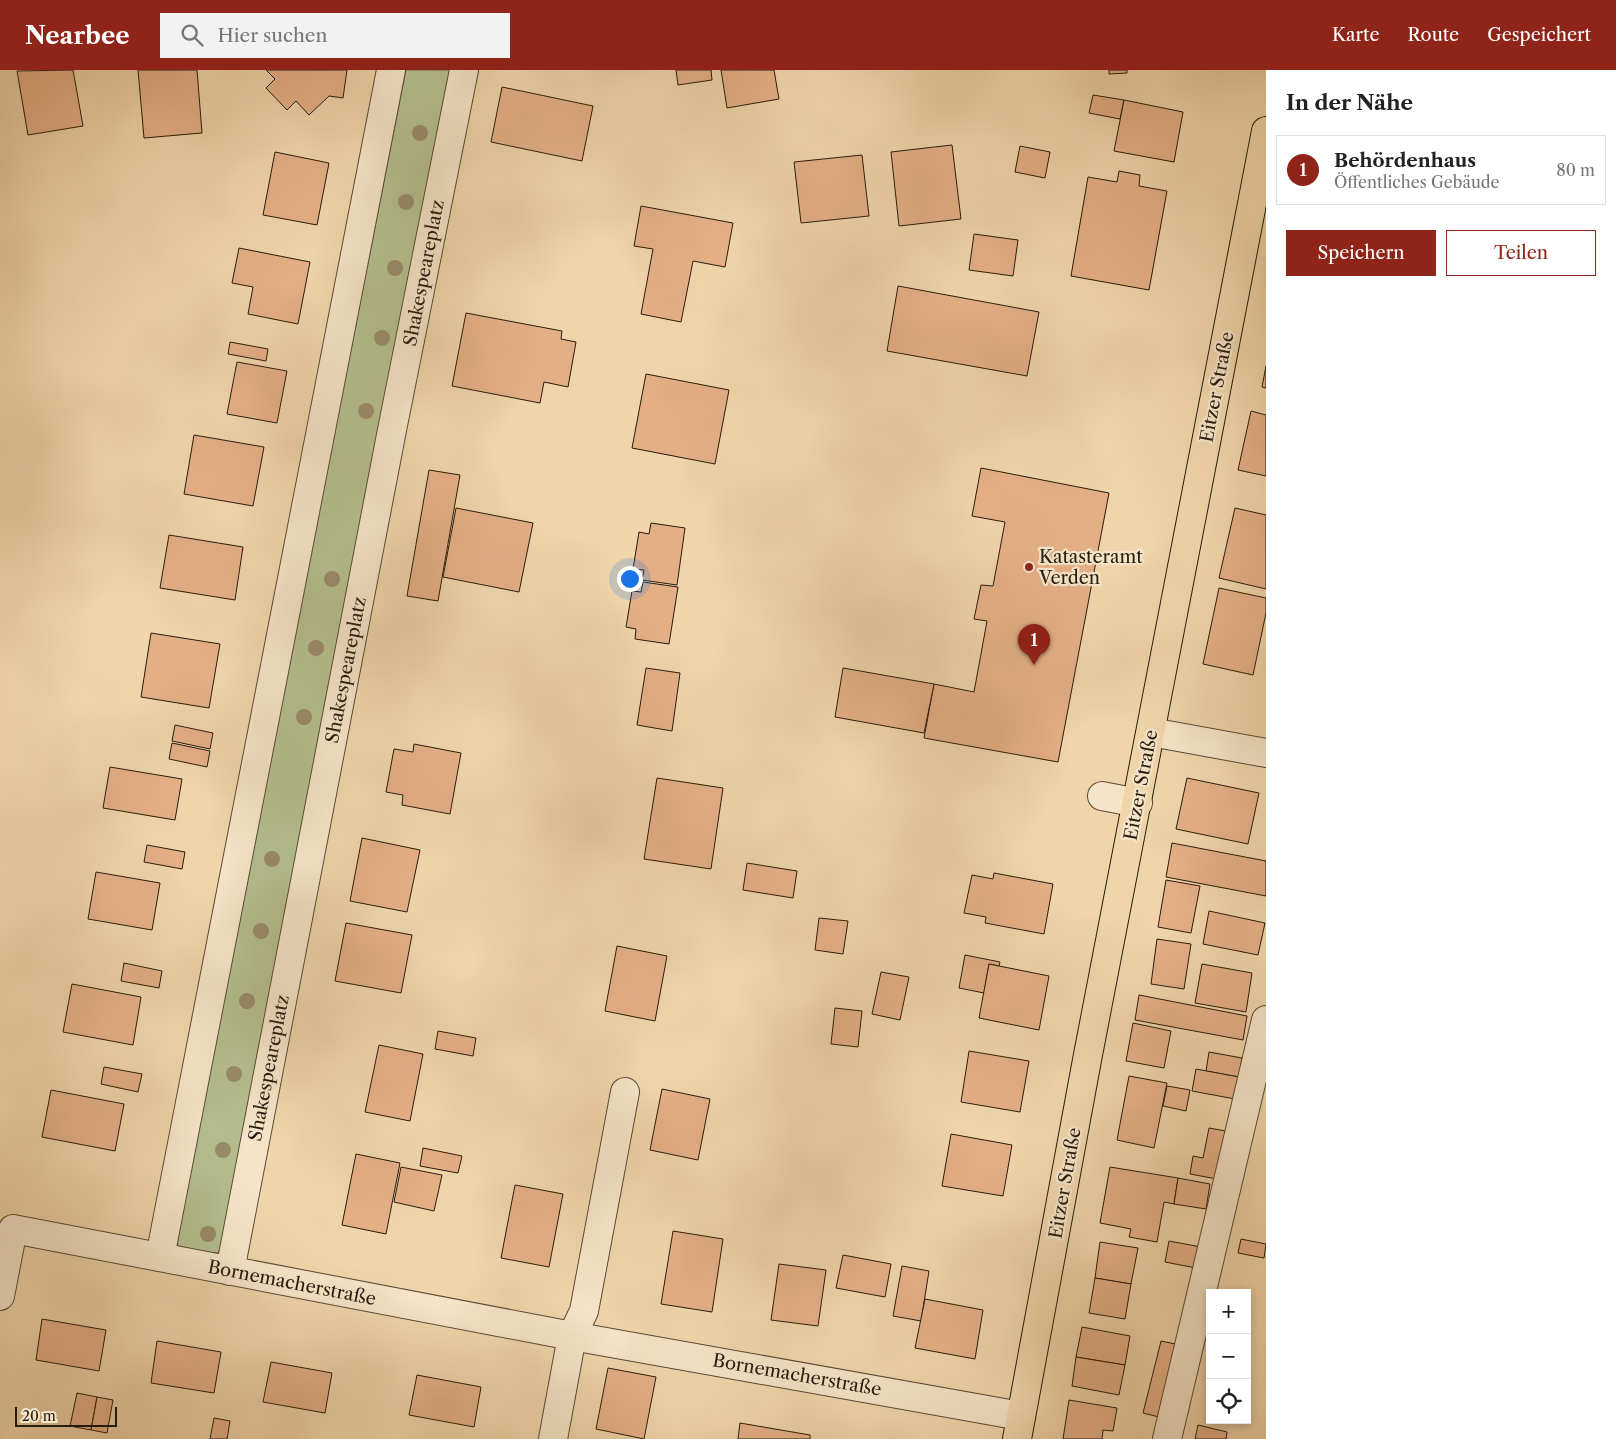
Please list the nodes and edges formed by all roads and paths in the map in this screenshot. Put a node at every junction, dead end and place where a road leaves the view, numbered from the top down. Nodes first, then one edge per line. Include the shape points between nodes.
1 (392, 70) edge
2 (464, 70) edge
3 (1266, 131) edge
4 (1151, 732) junction
5 (1266, 753) edge
6 (1102, 796) dead end
7 (1138, 803) junction
8 (1266, 1020) edge
9 (625, 1092) dead end
10 (160, 1257) junction
11 (230, 1271) junction
12 (0, 1296) edge
13 (572, 1336) junction
14 (1019, 1427) edge
15 (553, 1439) edge
16 (1167, 1439) edge

1 - 10 street
2 - 11 street, Shakespeareplatz
3 - 4 main road, Eitzer Straße
4 - 5 street
4 - 7 main road, Eitzer Straße
6 - 7 street
7 - 14 main road, Eitzer Straße
8 - 16 street
9 - 13 street via 584,1311
10 - 11 street, Bornemacherstraße
10 - 12 street, Bornemacherstraße via 13,1229
11 - 13 street, Bornemacherstraße
13 - 14 street, Bornemacherstraße
13 - 15 street

